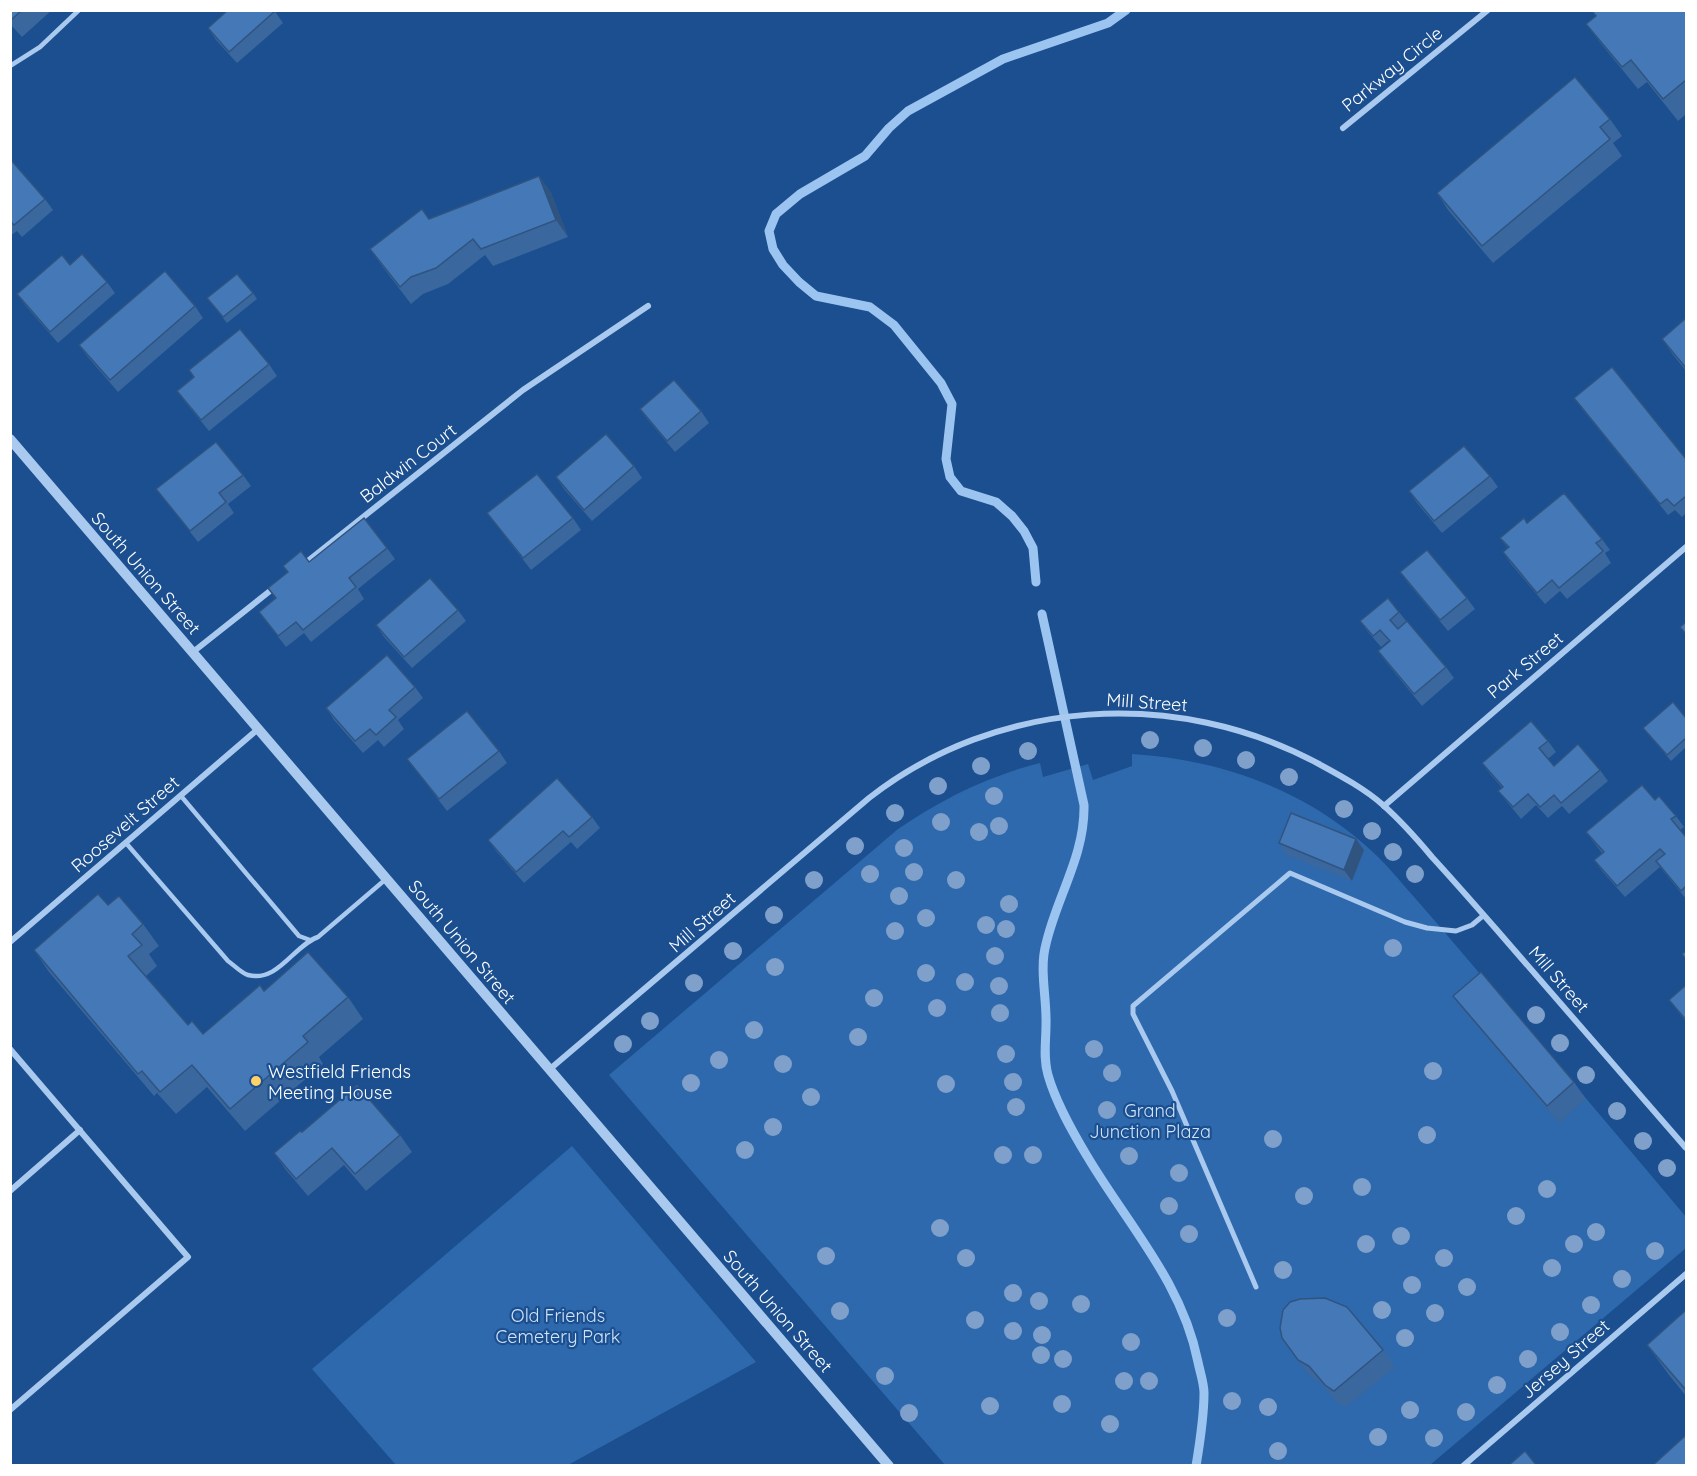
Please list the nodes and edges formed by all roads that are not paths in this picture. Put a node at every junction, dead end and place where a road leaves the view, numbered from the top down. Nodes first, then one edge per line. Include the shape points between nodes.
1 (79, 10) edge
2 (1488, 10) edge
3 (10, 66) edge
4 (1343, 128) dead end
5 (648, 306) dead end
6 (10, 439) edge
7 (1686, 547) edge
8 (295, 571) edge
9 (277, 586) edge
10 (193, 652) junction
11 (258, 729) junction
12 (181, 796) junction
13 (1384, 806) junction
14 (126, 843) junction
15 (386, 879) junction
16 (1484, 915) junction
17 (310, 940) junction
18 (10, 942) edge
19 (10, 1049) edge
20 (550, 1069) junction
21 (80, 1130) junction
22 (1686, 1148) edge
23 (10, 1191) edge
24 (1686, 1274) edge
25 (1256, 1287) dead end
26 (10, 1410) edge
27 (889, 1466) edge
28 (1463, 1466) edge

1 - 3 lane via 40,47
2 - 4 street, Parkway Circle
5 - 8 street, Baldwin Court via 524,390
6 - 10 street, South Union Street
7 - 13 street, Park Street
9 - 10 street
10 - 11 street, South Union Street
11 - 12 street, Roosevelt Street
11 - 15 street, South Union Street
12 - 14 street, Roosevelt Street
12 - 17 lane via 298,936
13 - 16 street, Mill Street
13 - 20 street, Mill Street via 1331,770 1281,745 1234,728 1149,713 1080,714 1014,726 950,749 882,789
14 - 17 lane via 228,961 247,975 266,975
14 - 18 street, Roosevelt Street
15 - 17 lane via 318,938
15 - 20 street, South Union Street
16 - 22 street, Mill Street
16 - 25 street via 1456,932 1427,928 1290,873 1133,1006 1133,1014 1172,1091
19 - 21 street
20 - 27 street, South Union Street
21 - 23 street
21 - 26 street via 188,1257
24 - 28 street, Jersey Street

